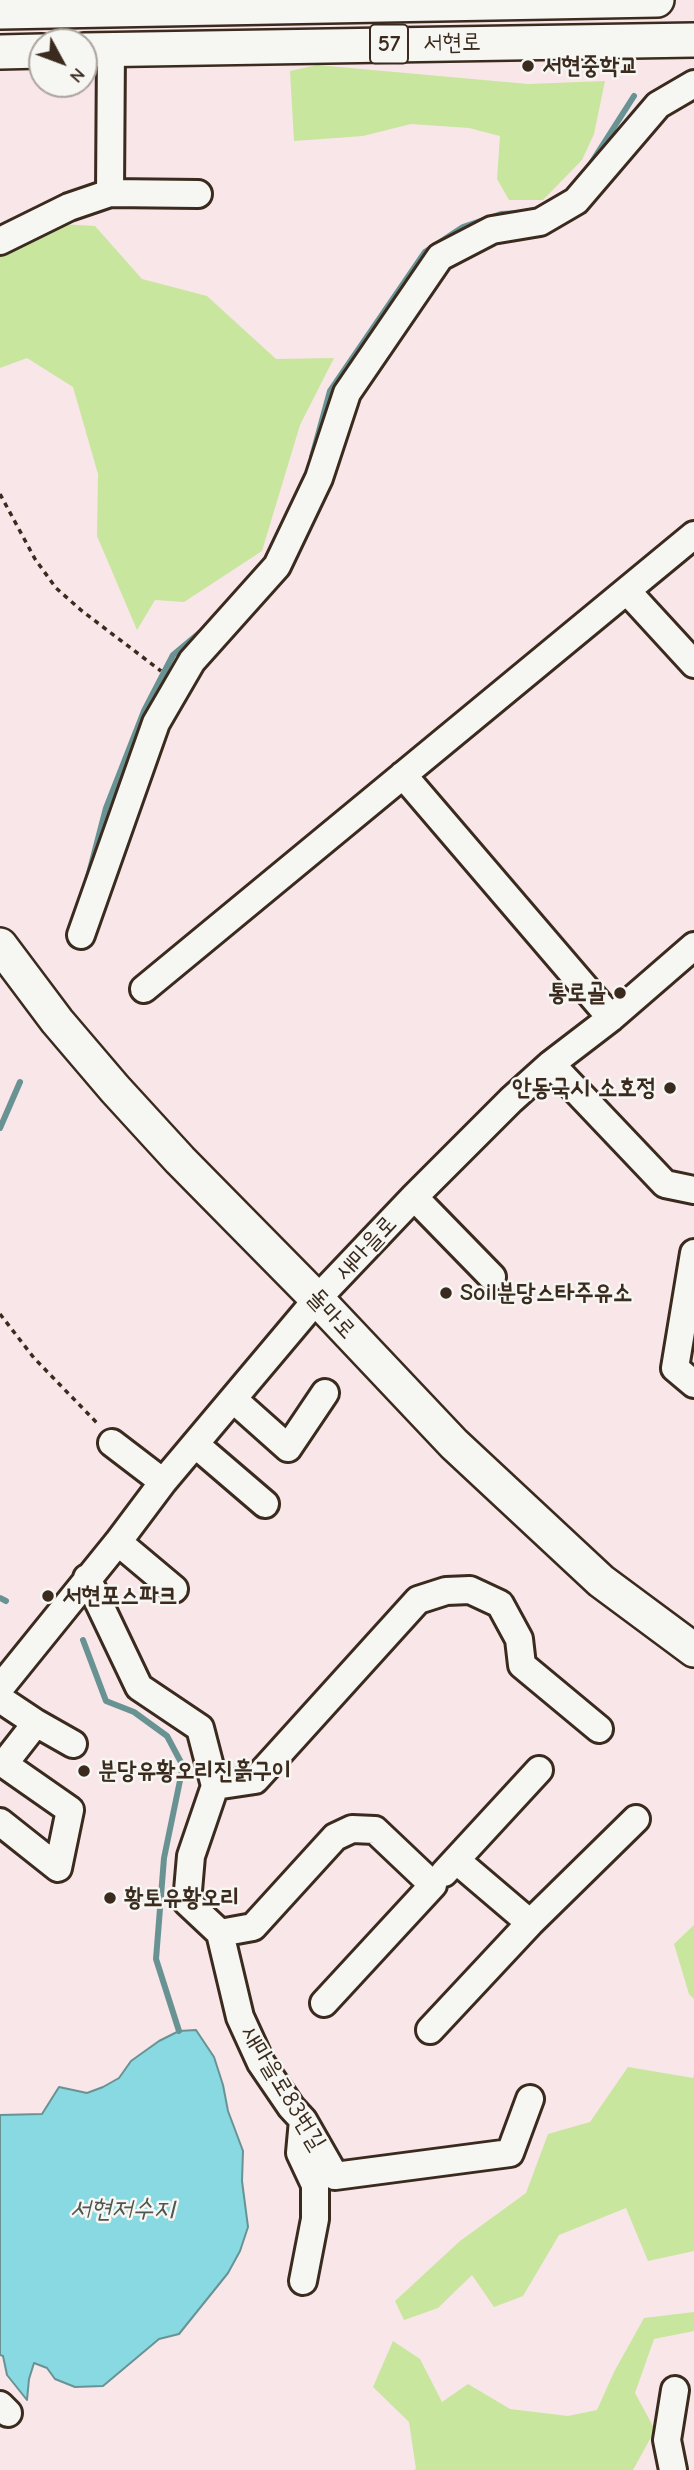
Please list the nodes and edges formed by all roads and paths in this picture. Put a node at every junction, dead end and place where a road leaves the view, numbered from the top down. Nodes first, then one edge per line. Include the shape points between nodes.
1 (657, 0) edge
2 (0, 12) edge
3 (694, 40) edge
4 (98, 49) edge
5 (28, 51) edge
6 (0, 52) edge
7 (98, 60) edge
8 (694, 84) edge
9 (110, 193) junction
10 (198, 194) dead end
11 (0, 241) edge
12 (0, 495) edge
13 (694, 535) edge
14 (627, 591) junction
15 (148, 661) dead end
16 (694, 664) edge
17 (403, 775) junction
18 (81, 934) dead end
19 (0, 945) edge
20 (694, 946) edge
21 (144, 989) dead end
22 (611, 1018) junction
23 (551, 1064) junction
24 (694, 1190) edge
25 (414, 1197) junction
26 (694, 1253) edge
27 (492, 1277) dead end
28 (317, 1299) junction
29 (1, 1315) edge
30 (694, 1384) edge
31 (325, 1393) dead end
32 (233, 1399) junction
33 (112, 1443) joint
34 (195, 1444) junction
35 (163, 1482) junction
36 (264, 1504) dead end
37 (118, 1542) junction
38 (88, 1578) junction
39 (174, 1589) dead end
40 (694, 1650) edge
41 (0, 1688) edge
42 (0, 1699) edge
43 (36, 1723) junction
44 (599, 1729) dead end
45 (74, 1744) dead end
46 (538, 1770) dead end
47 (215, 1786) junction
48 (636, 1819) dead end
49 (0, 1822) edge
50 (456, 1860) junction
51 (433, 1885) junction
52 (530, 1923) junction
53 (220, 1933) junction
54 (324, 2003) dead end
55 (430, 2030) dead end
56 (530, 2099) dead end
57 (303, 2120) junction
58 (303, 2281) dead end
59 (675, 2390) dead end
60 (673, 2470) edge

1 - 2 main road, 서현로 / 57
3 - 4 main road, 서현로 / 57
5 - 6 main road
7 - 9 street
8 - 18 street via 658,105 576,201 540,222 492,230 440,257 347,393 319,478 277,566 192,661 156,723
9 - 10 street
9 - 11 street via 69,207
12 - 15 path via 56,588
13 - 14 street
14 - 16 street
14 - 17 street
17 - 21 street
17 - 22 street
19 - 28 main road, 돌마로 via 115,1089
20 - 22 street, 새마을로
22 - 23 street, 새마을로
23 - 24 street via 665,1184
23 - 25 street, 새마을로
25 - 27 street
25 - 28 street, 새마을로
26 - 30 street via 675,1368
28 - 32 street, 새마을로
28 - 40 main road, 돌마로 via 454,1444 533,1519 601,1581
29 - 33 path
31 - 32 street via 288,1448
32 - 34 street, 새마을로
33 - 35 street
34 - 35 street, 새마을로
34 - 36 street
35 - 37 street, 새마을로
37 - 38 street, 새마을로
37 - 39 street
38 - 41 street, 새마을로
38 - 47 street via 139,1687 200,1728
42 - 43 street
43 - 45 street
43 - 49 street via 4,1764 70,1810 58,1868
44 - 47 street via 522,1665 519,1639 500,1604 470,1590 446,1591 418,1601 255,1780
46 - 50 street
47 - 53 street via 191,1856 187,1902
48 - 52 street
50 - 51 street
50 - 52 street
51 - 53 street via 375,1830 352,1829 335,1837 253,1927
51 - 54 street
52 - 55 street
53 - 57 street, 새마을로83번길 via 240,2017 261,2063
56 - 57 street, 새마을로83번길 via 510,2153 335,2176
57 - 58 street via 300,2153 315,2185 315,2218
59 - 60 street via 667,2440

